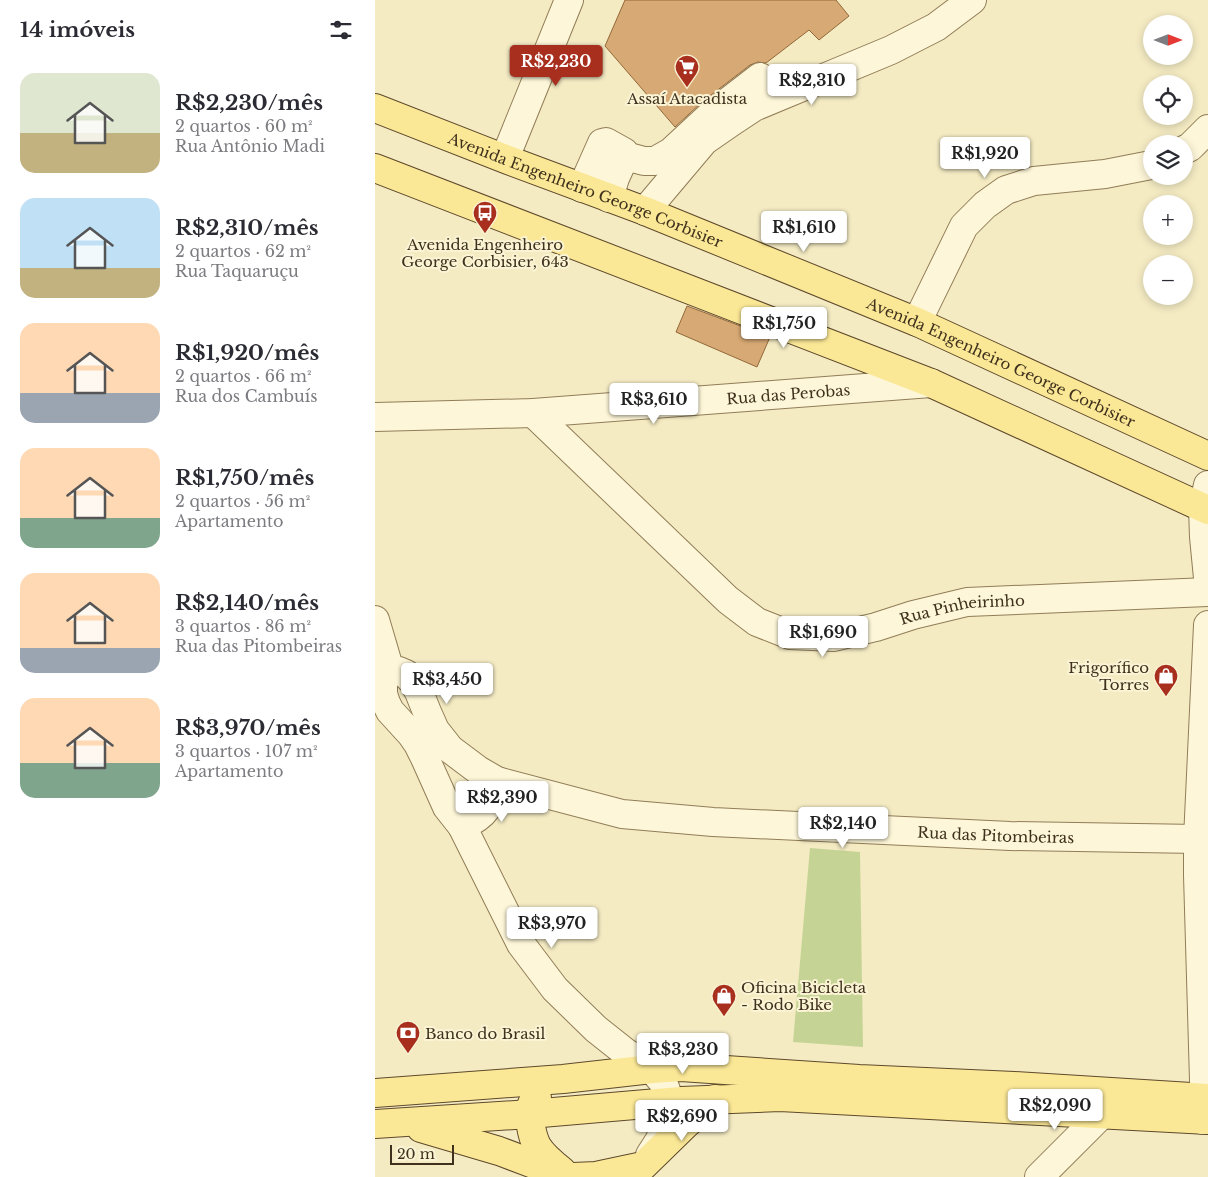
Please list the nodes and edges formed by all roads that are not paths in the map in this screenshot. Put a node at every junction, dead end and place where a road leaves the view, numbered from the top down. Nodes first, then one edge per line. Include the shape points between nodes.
1 (569, 0) edge
2 (972, 0) edge
3 (760, 77) dead end
4 (375, 108) edge
5 (1208, 129) edge
6 (1193, 144) edge
7 (625, 156) junction
8 (505, 158) junction
9 (1143, 167) edge
10 (375, 168) edge
11 (582, 188) junction
12 (609, 198) junction
13 (645, 211) junction
14 (917, 322) junction
15 (931, 383) junction
16 (533, 413) junction
17 (375, 417) edge
18 (1208, 456) edge
19 (1206, 501) edge
20 (1208, 578) edge
21 (1208, 592) edge
22 (1208, 625) edge
23 (377, 636) edge
24 (390, 671) junction
25 (497, 781) junction
26 (462, 826) junction
27 (1198, 839) junction
28 (1205, 999) edge
29 (652, 1069) junction
30 (563, 1079) junction
31 (375, 1093) edge
32 (715, 1099) junction
33 (669, 1103) junction
34 (1206, 1109) edge
35 (530, 1114) junction
36 (1101, 1115) junction
37 (403, 1122) junction
38 (375, 1124) edge
39 (643, 1173) edge
40 (568, 1177) edge
41 (573, 1177) edge
42 (1039, 1177) edge

1 - 8 street
2 - 13 street via 936,27 891,50 760,104 730,122 704,141
3 - 7 street via 712,114 671,152 655,161
4 - 8 main road, Avenida Engenheiro George Corbisier
5 - 6 street
7 - 11 street via 624,152 602,143
7 - 12 street
8 - 11 main road, Avenida Engenheiro George Corbisier
9 - 14 street via 1034,181 1006,190 964,226
10 - 15 main road
11 - 12 main road, Avenida Engenheiro George Corbisier
12 - 13 main road, Avenida Engenheiro George Corbisier
13 - 14 main road, Avenida Engenheiro George Corbisier
14 - 18 main road, Avenida Engenheiro George Corbisier
15 - 16 street, Rua das Perobas
15 - 19 main road
16 - 17 street, Rua das Perobas
16 - 21 street, Rua Pinheirinho via 728,600 757,622 789,635 834,637 967,602
19 - 20 street via 1204,537
22 - 27 street
23 - 24 street
24 - 25 street, Rua das Pitombeiras via 406,674 414,683 435,730 450,749
24 - 26 street via 383,685 386,703 418,744 447,807
25 - 26 street via 485,812
25 - 27 street, Rua das Pitombeiras via 622,814 713,822 1010,836
26 - 29 street via 521,944 555,988 596,1029
27 - 28 street
28 - 34 street
29 - 30 main road
29 - 33 street via 663,1082
29 - 34 main road via 681,1067 1014,1086
30 - 31 main road
30 - 35 main road via 532,1103
32 - 33 main road
32 - 36 main road via 780,1097
32 - 39 main road via 685,1125
33 - 35 main road
33 - 39 street via 666,1127
34 - 36 main road
35 - 37 main road
35 - 40 main road via 537,1146
36 - 42 street
37 - 38 main road
37 - 40 main road via 499,1151
39 - 41 main road

